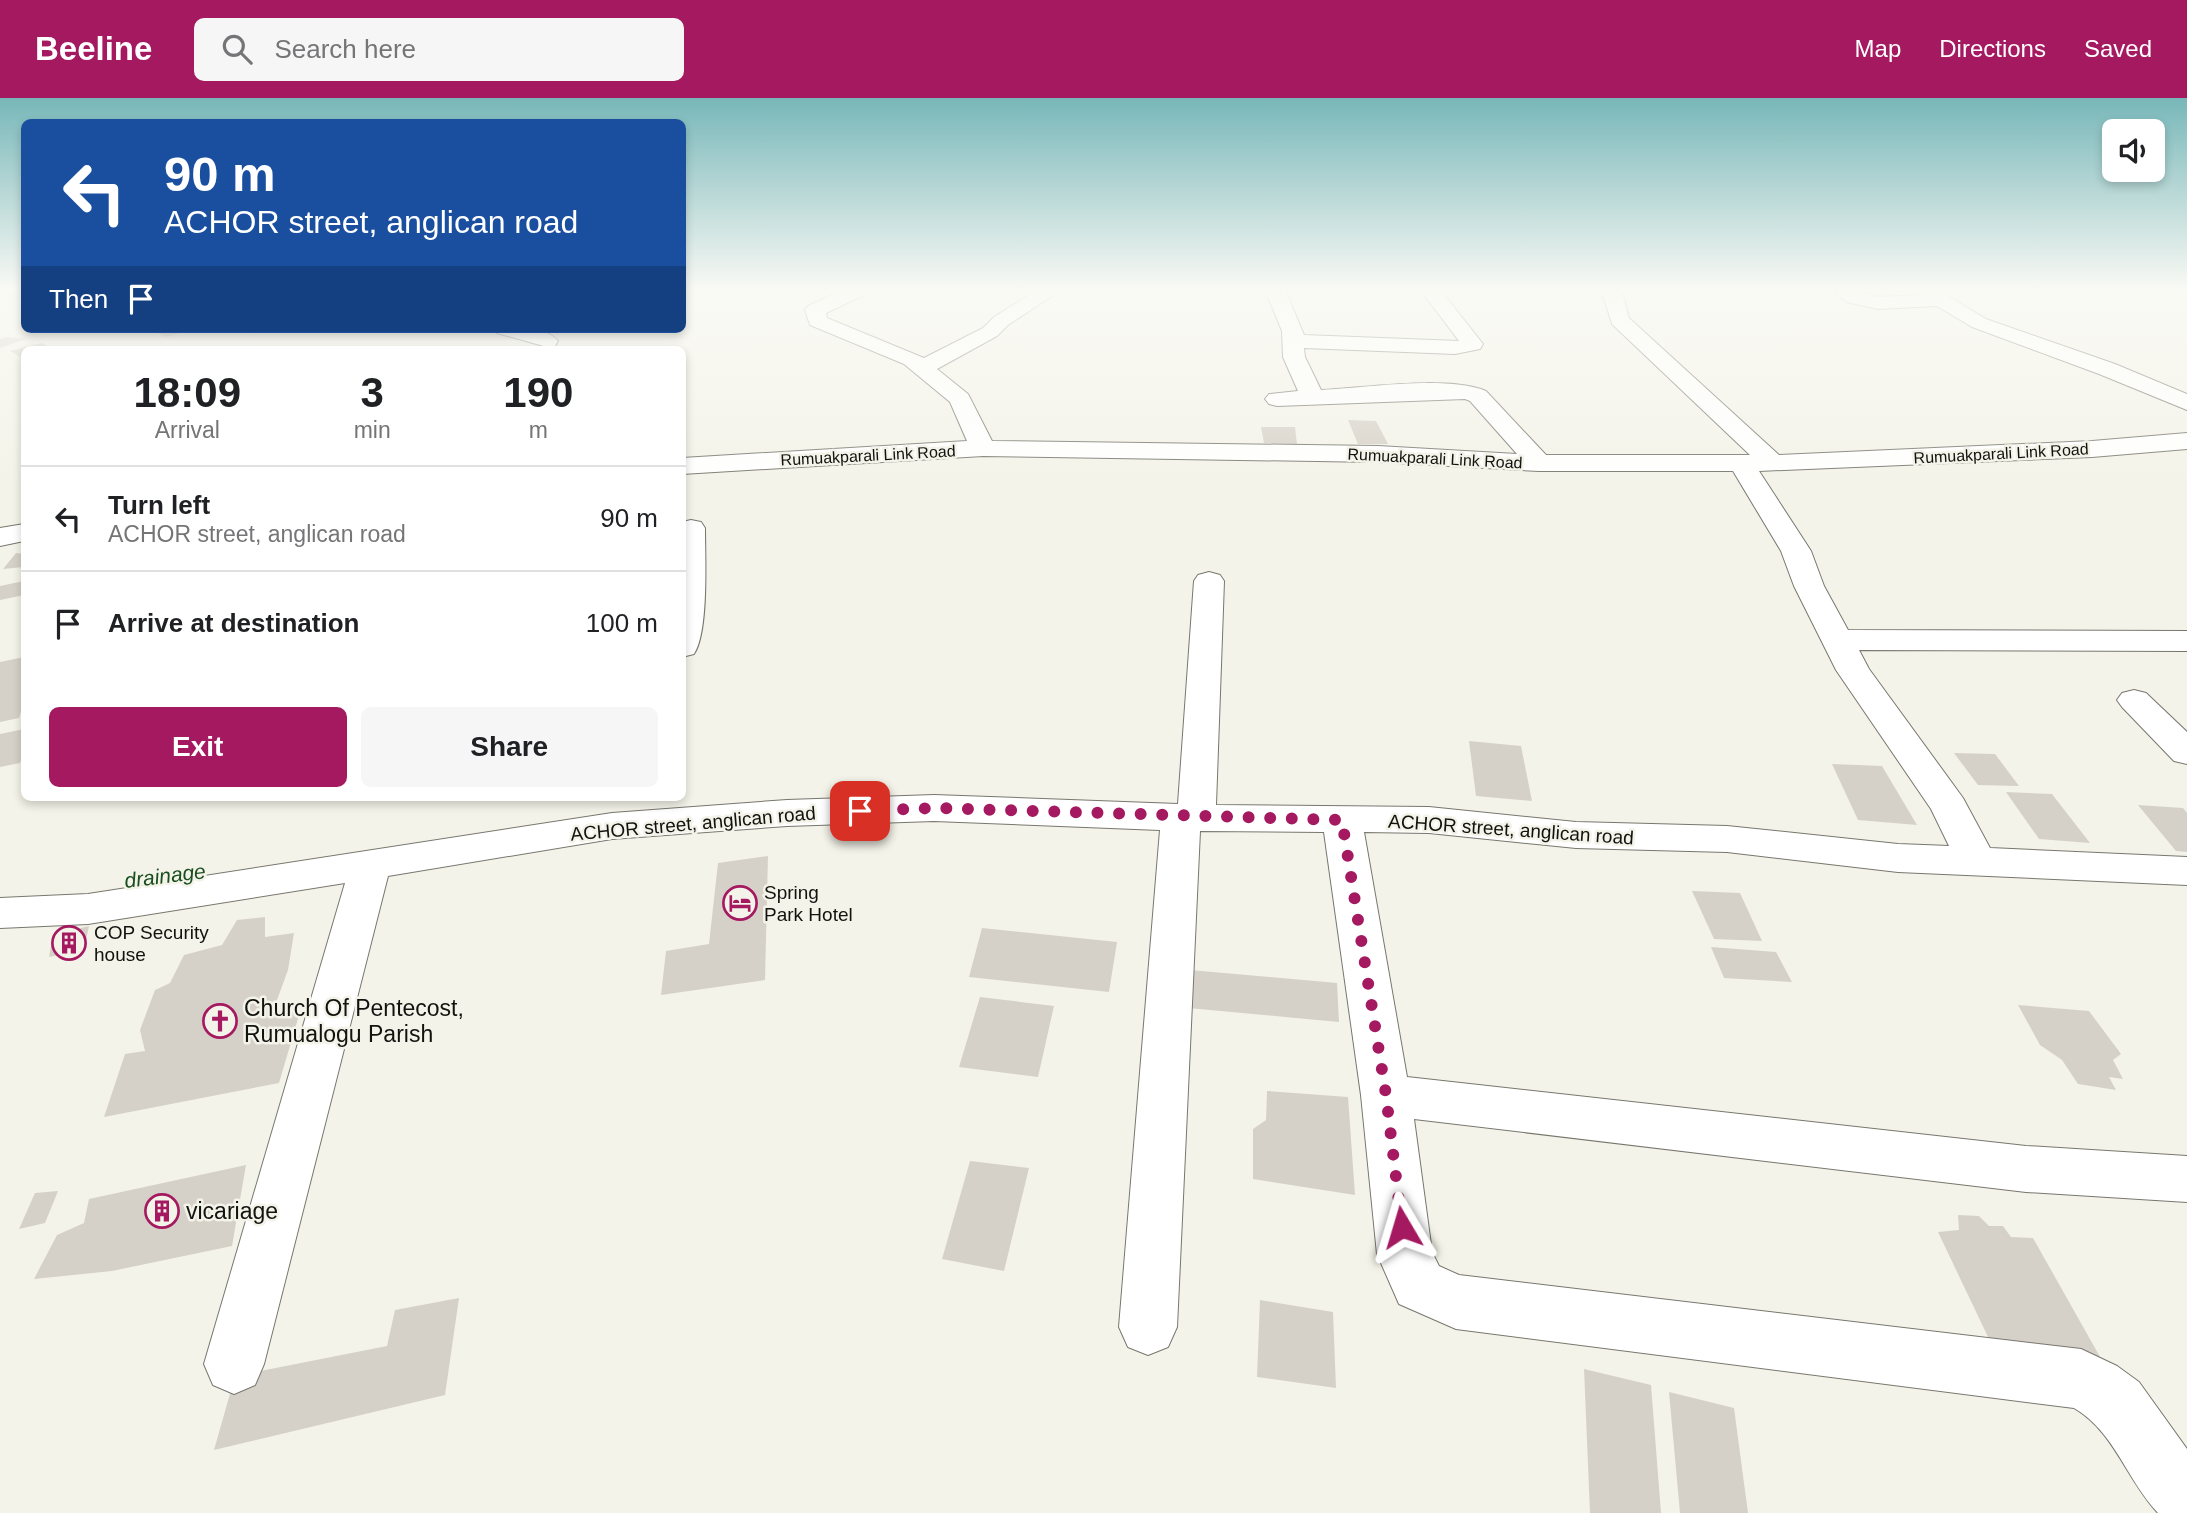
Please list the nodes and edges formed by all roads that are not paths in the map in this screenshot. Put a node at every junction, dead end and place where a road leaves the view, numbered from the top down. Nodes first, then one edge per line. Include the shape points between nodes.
1 (910, 358) edge
2 (941, 358) edge
3 (1294, 358) edge
4 (1656, 358) edge
5 (2076, 358) edge
6 (922, 368) junction
7 (1313, 397) junction
8 (1277, 399) dead end
9 (2187, 403) edge
10 (2187, 441) edge
11 (983, 447) junction
12 (1539, 463) junction
13 (1757, 463) junction
14 (686, 466) edge
15 (691, 528) dead end
16 (21, 534) edge
17 (0, 537) edge
18 (1209, 581) dead end
19 (686, 619) edge
20 (1836, 640) junction
21 (2187, 641) edge
22 (2134, 700) dead end
23 (2187, 753) edge
24 (664, 810) edge
25 (1189, 818) junction
26 (1342, 820) junction
27 (1978, 861) junction
28 (370, 866) junction
29 (2187, 871) edge
30 (0, 913) edge
31 (1386, 1095) junction
32 (2187, 1179) edge
33 (1147, 1327) dead end
34 (234, 1364) dead end
35 (2187, 1497) edge

1 - 6 street
2 - 6 street
3 - 7 street
4 - 13 street
5 - 9 street
6 - 11 street via 960,399
7 - 8 street
7 - 12 street via 1468,392 1478,396
10 - 13 street, Rumuakparali Link Road
11 - 12 street, Rumuakparali Link Road via 1378,454
11 - 14 street, Rumuakparali Link Road
12 - 13 street, Rumuakparali Link Road
13 - 20 street
15 - 19 street
16 - 17 street
18 - 25 street
20 - 21 street
20 - 27 street via 1949,807
22 - 23 street
24 - 25 street, ACHOR street, anglican road via 787,813 934,808
24 - 28 street, ACHOR street, anglican road via 612,826
25 - 26 street, ACHOR street, anglican road
25 - 33 street
26 - 27 street, ACHOR street, anglican road via 1429,820 1576,835 1727,839 1898,858
26 - 31 street
27 - 29 street, ACHOR street, anglican road
28 - 30 street, ACHOR street, anglican road via 88,909
28 - 34 street
31 - 32 street via 2026,1169
31 - 35 street via 1405,1254 1419,1285 1456,1302 2081,1378 2116,1401

